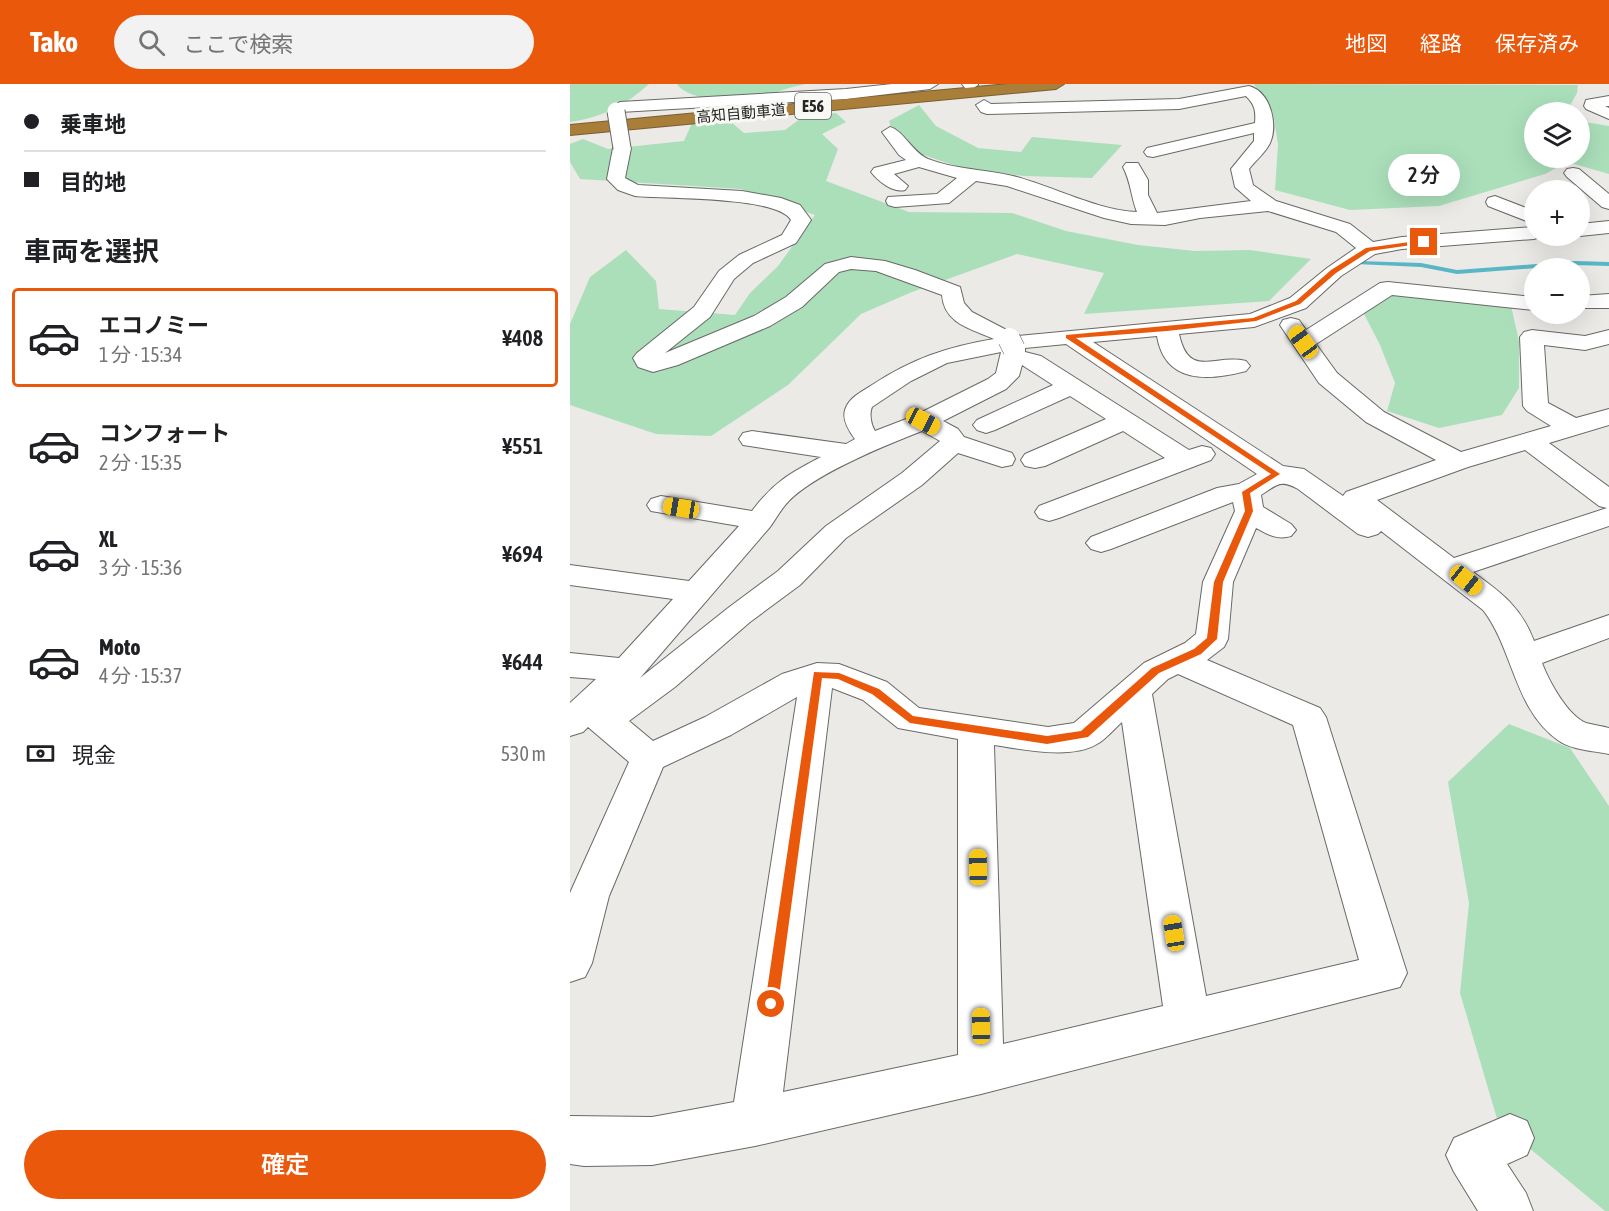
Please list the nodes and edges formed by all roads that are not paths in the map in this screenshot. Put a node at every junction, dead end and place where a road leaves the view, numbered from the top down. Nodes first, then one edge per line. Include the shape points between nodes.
1 (930, 84) edge
2 (1014, 84) edge
3 (1056, 84) edge
4 (1609, 100) edge
5 (984, 105) dead end
6 (1243, 114) dead end
7 (1609, 114) edge
8 (1264, 118) junction
9 (570, 128) edge
10 (890, 132) dead end
11 (1153, 152) dead end
12 (920, 162) junction
13 (1132, 167) dead end
14 (952, 172) junction
15 (1573, 173) dead end
16 (974, 174) junction
17 (892, 193) junction
18 (1495, 202) dead end
19 (1609, 203) edge
20 (1269, 205) junction
21 (1524, 214) edge
22 (1590, 218) edge
23 (1150, 219) junction
24 (1606, 227) edge
25 (1590, 229) edge
26 (1524, 234) edge
27 (1369, 249) junction
28 (1609, 301) edge
29 (1524, 302) edge
30 (1590, 302) edge
31 (1274, 313) junction
32 (1167, 329) junction
33 (1069, 336) junction
34 (1609, 337) edge
35 (1303, 342) junction
36 (1012, 348) junction
37 (1239, 366) dead end
38 (1071, 386) junction
39 (1609, 417) edge
40 (1126, 420) junction
41 (923, 421) junction
42 (986, 425) dead end
43 (1574, 428) junction
44 (752, 439) dead end
45 (1531, 442) junction
46 (954, 443) junction
47 (1229, 444) junction
48 (861, 448) junction
49 (1002, 459) dead end
50 (1035, 460) dead end
51 (1186, 460) junction
52 (1458, 461) junction
53 (1276, 474) junction
54 (1609, 500) edge
55 (1247, 501) junction
56 (661, 505) dead end
57 (1049, 512) dead end
58 (1609, 516) edge
59 (760, 520) junction
60 (1281, 530) dead end
61 (1101, 543) dead end
62 (1403, 555) dead end
63 (1452, 569) junction
64 (570, 575) edge
65 (696, 592) junction
66 (1609, 626) edge
67 (1524, 657) junction
68 (1177, 660) junction
69 (570, 665) edge
70 (627, 671) junction
71 (817, 675) junction
72 (1134, 689) junction
73 (588, 717) edge
74 (976, 730) junction
75 (1609, 741) edge
76 (650, 758) junction
77 (570, 963) edge
78 (1188, 1021) junction
79 (981, 1072) junction
80 (755, 1122) junction
81 (1510, 1138) dead end
82 (570, 1140) edge
83 (1508, 1211) edge

1 - 36 street, bridge via 846,94 621,104 616,179 624,186 774,202 793,208 801,220 789,239 746,259 726,275 702,312 658,346 645,358 646,362 654,365 670,360 762,321 794,302 832,268 851,263 878,266 935,283 952,292 952,304 962,318 998,331
2 - 9 highway, 高知自動車道 / E56
3 - 9 highway, 高知自動車道 / E56
4 - 7 street via 1592,103
5 - 8 street via 987,109 1156,105 1249,91 1259,100
6 - 8 street
8 - 11 street
8 - 20 street via 1262,142 1240,169 1244,187
10 - 12 street via 904,151
12 - 14 street
12 - 17 street via 880,172
13 - 23 street
14 - 16 street
14 - 17 street
15 - 19 street
16 - 17 street via 942,199
16 - 23 street via 1010,181 1111,214
18 - 21 street
20 - 23 street
20 - 27 street via 1343,228
22 - 24 street
24 - 25 street
26 - 27 street
27 - 31 street via 1298,303
28 - 30 street
29 - 35 street via 1388,288
31 - 32 street via 1254,320
31 - 35 street via 1290,324
32 - 33 street
32 - 37 street via 1169,350 1176,361 1192,369
33 - 47 street
33 - 48 street via 965,351 939,358 902,376 861,403
34 - 43 street via 1585,343 1532,338 1536,406
35 - 52 street via 1328,378 1375,417
36 - 38 street
36 - 41 street via 1007,376
38 - 40 street
38 - 42 street
39 - 43 street
40 - 50 street
40 - 51 street
41 - 46 street via 949,435
41 - 48 street
43 - 45 street
44 - 48 street
45 - 52 street
45 - 54 street
46 - 49 street
46 - 73 street via 912,479 836,532 789,578 663,679
47 - 51 street
47 - 53 street
48 - 59 street via 798,480
51 - 57 street
52 - 63 street via 1356,498
53 - 55 street
53 - 62 street via 1294,475 1308,483
55 - 60 street
55 - 61 street via 1227,494
55 - 68 street via 1218,582 1212,639
56 - 59 street
58 - 63 street
59 - 65 street
63 - 67 street via 1494,603 1511,624
64 - 65 street
65 - 70 street
66 - 67 street
67 - 75 street via 1535,688 1573,733
68 - 72 street
68 - 78 street via 1308,717 1385,973
69 - 70 street
70 - 73 street
71 - 74 street via 839,676 875,692 910,719
71 - 76 street
71 - 80 street
72 - 74 street via 1084,735 1047,740
72 - 78 street
73 - 76 street
74 - 79 street
76 - 77 street via 589,896
78 - 79 street
79 - 80 street
80 - 82 street via 652,1141
81 - 83 street via 1471,1155

